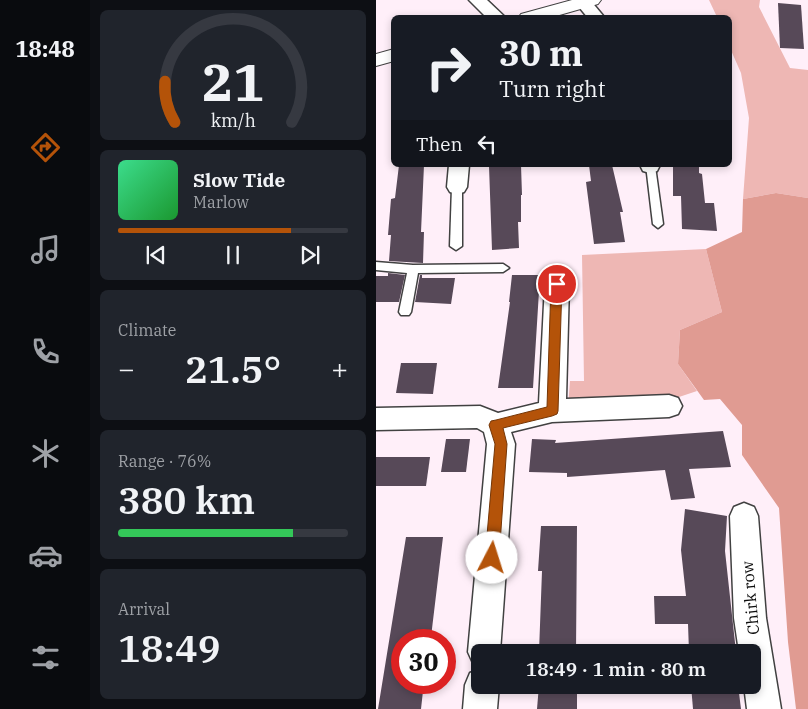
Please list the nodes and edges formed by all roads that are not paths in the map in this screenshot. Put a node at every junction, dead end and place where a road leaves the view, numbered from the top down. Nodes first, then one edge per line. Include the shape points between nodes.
1 (476, 0) edge
2 (587, 1) edge
3 (494, 15) edge
4 (538, 15) edge
5 (595, 15) edge
6 (391, 57) edge
7 (376, 60) edge
8 (459, 167) edge
9 (650, 167) edge
10 (458, 188) joint
11 (658, 224) dead end
12 (456, 246) dead end
13 (376, 266) edge
14 (504, 268) dead end
15 (413, 269) junction
16 (557, 284) dead end
17 (405, 312) dead end
18 (669, 406) dead end
19 (552, 411) junction
20 (376, 419) edge
21 (496, 425) junction
22 (744, 516) dead end
23 (485, 644) edge
24 (481, 694) edge
25 (480, 709) edge
26 (764, 709) edge

1 - 3 street
2 - 4 street
2 - 5 street
6 - 7 street
8 - 10 street
9 - 11 lane
10 - 12 lane
13 - 15 lane
14 - 15 lane
15 - 17 lane
16 - 19 street
18 - 19 street
19 - 21 street
20 - 21 street via 480,417
21 - 23 street via 501,444
22 - 26 street, Chirk row via 750,618
24 - 25 street

